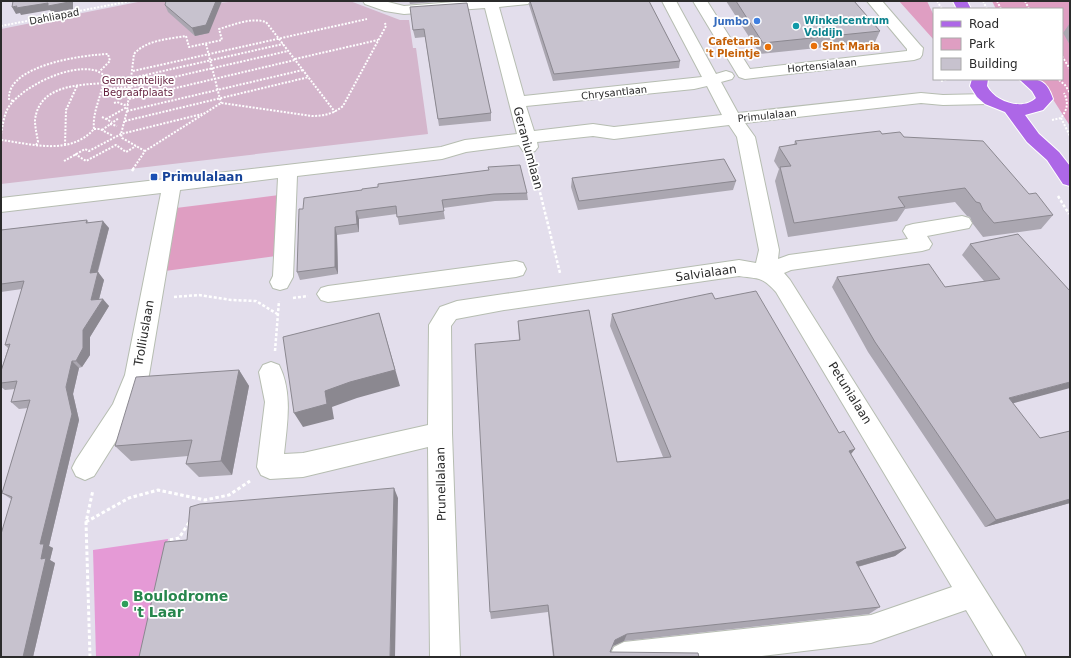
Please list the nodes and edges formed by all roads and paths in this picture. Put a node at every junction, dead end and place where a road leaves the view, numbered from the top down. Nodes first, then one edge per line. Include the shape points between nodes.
1 (131, 1) edge
2 (370, 1) edge
3 (523, 1) edge
4 (669, 1) edge
5 (700, 1) edge
6 (874, 1) edge
7 (491, 2) edge
8 (370, 18) dead end
9 (384, 22) dead end
10 (1, 26) edge
11 (279, 38) junction
12 (378, 40) junction
13 (206, 44) junction
14 (283, 44) junction
15 (288, 51) junction
16 (208, 54) junction
17 (1063, 58) edge
18 (210, 60) junction
19 (295, 60) junction
20 (1066, 62) joint
21 (212, 68) junction
22 (1070, 69) edge
23 (303, 70) junction
24 (100, 71) junction
25 (133, 71) junction
26 (745, 74) junction
27 (309, 77) junction
28 (132, 78) junction
29 (215, 79) junction
30 (712, 80) junction
31 (1029, 80) edge
32 (1058, 80) edge
33 (105, 83) junction
34 (77, 85) junction
35 (130, 87) junction
36 (982, 88) edge
37 (103, 90) junction
38 (218, 90) junction
39 (1070, 93) edge
40 (129, 99) junction
41 (220, 99) junction
42 (13, 101) junction
43 (516, 102) junction
44 (114, 103) dead end
45 (221, 103) junction
46 (128, 106) junction
47 (1011, 108) junction
48 (1032, 109) junction
49 (127, 111) junction
50 (335, 112) junction
51 (204, 114) junction
52 (102, 117) dead end
53 (119, 118) dead end
54 (1061, 118) dead end
55 (106, 119) junction
56 (733, 119) junction
57 (125, 121) junction
58 (112, 123) junction
59 (117, 126) dead end
60 (1065, 126) junction
61 (1070, 126) edge
62 (94, 129) junction
63 (102, 130) junction
64 (1, 134) edge
65 (121, 134) junction
66 (1070, 136) edge
67 (114, 137) junction
68 (1, 140) edge
69 (527, 143) junction
70 (36, 145) junction
71 (65, 145) junction
72 (136, 146) junction
73 (145, 151) junction
74 (75, 154) junction
75 (1053, 156) junction
76 (64, 161) dead end
77 (288, 171) junction
78 (130, 174) dead end
79 (1070, 180) edge
80 (172, 185) junction
81 (1, 205) edge
82 (962, 223) dead end
83 (516, 269) dead end
84 (766, 272) junction
85 (442, 279) junction
86 (283, 293) junction
87 (328, 294) joint
88 (566, 294) junction
89 (150, 298) junction
90 (448, 313) junction
91 (279, 315) junction
92 (271, 372) joint
93 (440, 433) junction
94 (270, 467) junction
95 (85, 468) joint
96 (205, 500) junction
97 (200, 506) edge
98 (192, 519) edge
99 (86, 522) junction
100 (168, 548) edge
101 (973, 594) junction
102 (90, 657) edge
103 (445, 657) edge
104 (624, 657) edge
105 (1011, 657) edge

1 - 10 path, Dahliapad
2 - 7 street via 404,10
3 - 7 street
4 - 30 street
5 - 26 street
6 - 26 street, Hortensialaan via 915,48 914,55
7 - 43 street, Geraniumlaan
8 - 11 path
9 - 12 path via 386,26
11 - 13 path via 266,22 258,20 219,29 222,40
11 - 14 path
11 - 16 path
12 - 19 path
12 - 50 path via 343,106
13 - 16 path
13 - 25 path via 189,47 186,36 147,44 134,54
14 - 15 path
14 - 18 path
15 - 19 path
15 - 21 path
16 - 18 path
16 - 25 path
17 - 20 path
18 - 21 path
18 - 28 path
19 - 23 path
19 - 29 path
20 - 22 path
21 - 29 path
21 - 35 path
23 - 27 path
23 - 38 path
24 - 33 path via 104,75
24 - 42 path via 78,70 52,77 30,88
24 - 42 path via 110,62 108,54 37,69 21,76 14,83 9,95 9,99
25 - 28 path
26 - 30 street
27 - 41 path
27 - 50 path
28 - 35 path
29 - 38 path
29 - 40 path
30 - 43 street, Chrysantlaan
30 - 56 street
31 - 48 main road via 1042,90 1045,99 1041,105
32 - 39 path
33 - 34 path
33 - 37 path
34 - 70 path via 59,89 48,95 41,103 36,118
34 - 71 path via 66,110
35 - 37 path
35 - 40 path
36 - 47 main road via 998,104
36 - 56 street, Primulalaan via 943,100 921,98
37 - 62 path via 94,117
38 - 41 path
38 - 49 path
40 - 46 path
41 - 45 path
41 - 57 path
42 - 64 path via 5,115
43 - 69 street, Geraniumlaan
44 - 46 path
45 - 50 path via 312,116
45 - 51 path
46 - 49 path
46 - 55 path
47 - 48 main road
47 - 75 main road via 1033,138
48 - 75 main road via 1050,138
49 - 57 path
51 - 65 path
51 - 73 path
52 - 55 path
53 - 58 path
54 - 60 path
55 - 58 path
56 - 69 street, Primulalaan via 614,133 597,139
56 - 84 street via 746,137 769,250
57 - 65 path
58 - 59 path
58 - 63 path
60 - 61 path
60 - 66 path
62 - 63 path
62 - 71 path via 83,141
63 - 67 path
65 - 67 path
65 - 72 path via 122,138
67 - 74 path via 89,151 85,149
68 - 70 path
69 - 77 street, Primulalaan via 468,155 442,153
69 - 88 path, Geraniumlaan
70 - 71 path
72 - 73 path
72 - 74 path via 126,152 116,145 86,161
73 - 78 path
74 - 76 path
75 - 79 main road
77 - 80 street, Primulalaan
77 - 86 street
80 - 81 street, Primulalaan
80 - 89 street, Trolliuslaan
82 - 84 street, Salvialaan via 913,231 922,244 789,263
83 - 85 street
84 - 88 street, Salvialaan via 739,268
84 - 101 street, Petunialaan via 783,286
85 - 87 street
85 - 90 street
86 - 87 path
86 - 91 path via 279,299
88 - 90 street, Salvialaan
89 - 91 path via 199,295 256,301
89 - 95 street, Trolliuslaan via 137,375 123,410
90 - 93 street, Prunellalaan via 440,325
91 - 92 path
92 - 94 street via 277,402
93 - 94 street via 303,465
93 - 103 street, Prunellalaan
94 - 96 path via 229,495
95 - 99 path via 97,473
96 - 97 path
96 - 99 path via 158,490 129,498
98 - 100 path via 179,538 169,540
99 - 102 path
101 - 104 street via 870,630
101 - 105 street, Petunialaan

